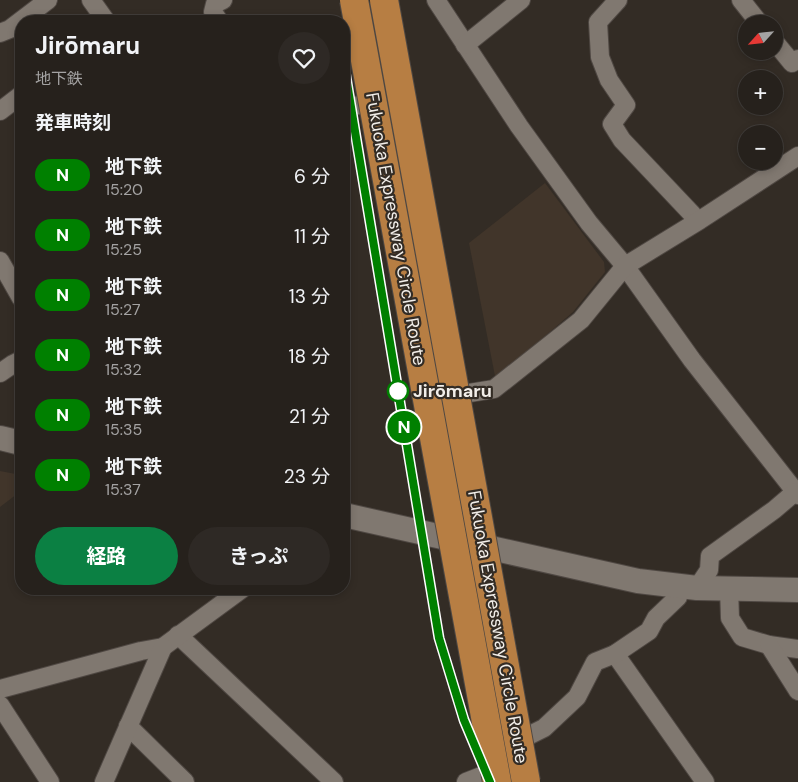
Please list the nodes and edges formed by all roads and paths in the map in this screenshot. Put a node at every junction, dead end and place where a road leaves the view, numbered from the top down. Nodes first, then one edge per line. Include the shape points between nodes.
1 (48, 0) edge
2 (91, 0) edge
3 (223, 0) edge
4 (354, 0) edge
5 (384, 0) edge
6 (436, 0) edge
7 (521, 0) edge
8 (741, 0) edge
9 (613, 2) edge
10 (28, 15) edge
11 (102, 15) edge
12 (215, 15) edge
13 (753, 15) edge
14 (15, 25) edge
15 (0, 33) edge
16 (465, 45) junction
17 (783, 52) edge
18 (798, 59) edge
19 (15, 102) edge
20 (370, 103) dead end
21 (350, 107) edge
22 (0, 111) edge
23 (798, 156) edge
24 (696, 222) junction
25 (0, 261) edge
26 (625, 266) junction
27 (15, 287) edge
28 (15, 364) edge
29 (0, 373) edge
30 (457, 395) dead end
31 (0, 438) edge
32 (15, 442) edge
33 (795, 487) edge
34 (350, 515) edge
35 (689, 588) junction
36 (729, 588) junction
37 (798, 590) edge
38 (234, 595) edge
39 (178, 635) junction
40 (769, 645) junction
41 (163, 647) junction
42 (798, 649) edge
43 (615, 654) junction
44 (0, 689) edge
45 (798, 691) edge
46 (0, 705) edge
47 (128, 726) junction
48 (524, 738) dead end
49 (493, 778) edge
50 (50, 782) edge
51 (104, 782) edge
52 (185, 782) edge
53 (334, 782) edge
54 (466, 782) edge
55 (526, 782) edge
56 (705, 782) edge

1 - 10 street
2 - 11 street
3 - 12 street via 215,4
4 - 49 highway, Fukuoka Expressway Circle Route, bridge
5 - 55 highway, Fukuoka Expressway Circle Route, bridge
6 - 16 street
7 - 16 street
8 - 13 street
9 - 24 street via 598,22 600,57 609,80 626,105 612,124 622,140
14 - 15 street
16 - 26 street via 518,126
17 - 18 street via 792,63
19 - 22 street
20 - 21 street
23 - 24 street
24 - 26 street
25 - 27 street
26 - 30 street via 580,320 494,389
26 - 33 street via 692,360
28 - 29 street
31 - 32 main road
33 - 35 street via 774,510 710,556 709,570
34 - 35 main road via 638,581
35 - 36 main road
35 - 43 street via 656,618 649,631
36 - 37 main road
36 - 40 street via 730,618 742,638
38 - 39 street
39 - 41 street
39 - 53 street
40 - 42 street
40 - 45 street
41 - 44 street
41 - 47 street
43 - 48 street via 595,662 577,697 544,728
43 - 56 street
46 - 50 street
47 - 51 street
47 - 52 street
49 - 54 street

